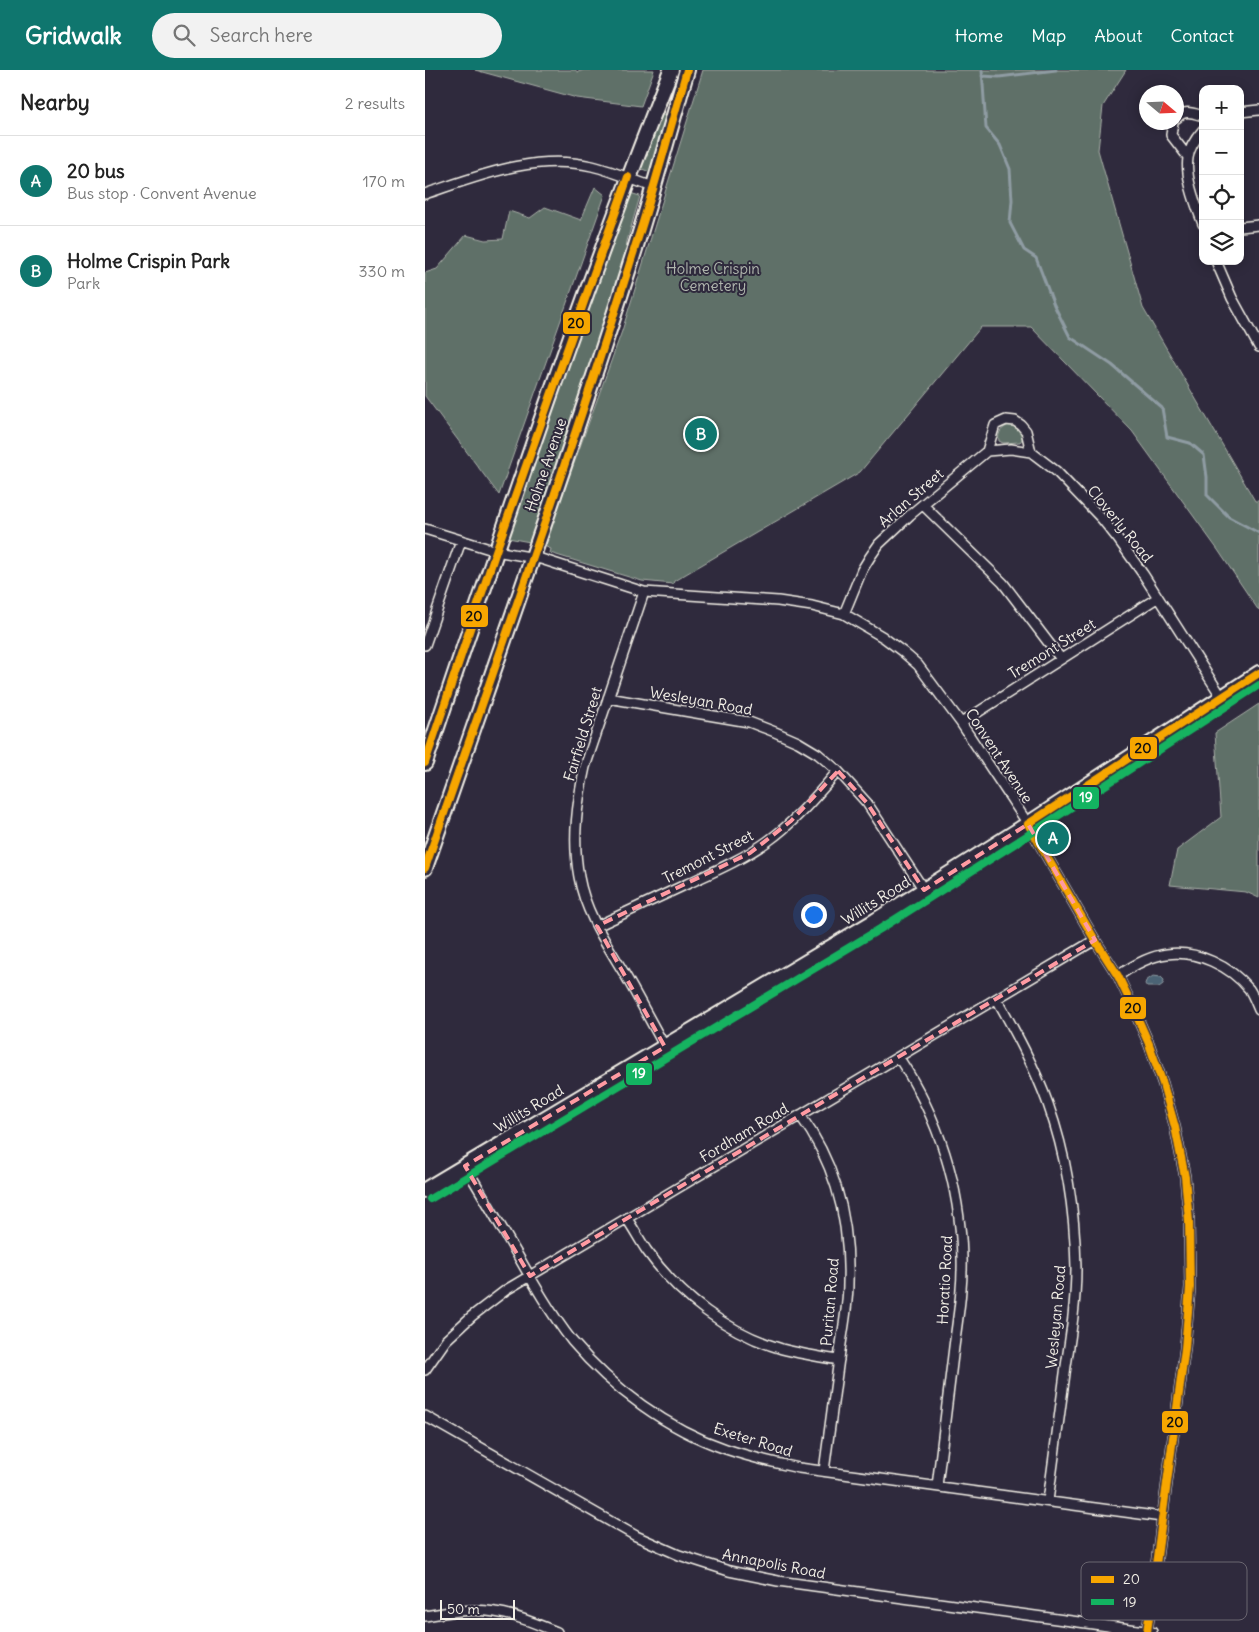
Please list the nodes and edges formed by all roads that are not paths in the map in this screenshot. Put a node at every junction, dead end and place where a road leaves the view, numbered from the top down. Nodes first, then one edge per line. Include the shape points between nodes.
1 (671, 70) edge
2 (687, 70) edge
3 (1259, 110) edge
4 (1244, 112) edge
5 (1184, 113) edge
6 (1199, 115) edge
7 (1172, 130) edge
8 (1199, 136) edge
9 (1188, 157) junction
10 (627, 179) junction
11 (653, 187) junction
12 (425, 194) edge
13 (1202, 220) edge
14 (1259, 225) edge
15 (1244, 227) edge
16 (1218, 265) edge
17 (1259, 347) edge
18 (987, 451) junction
19 (1031, 452) junction
20 (923, 505) junction
21 (425, 529) edge
22 (461, 541) junction
23 (496, 551) junction
24 (532, 558) junction
25 (644, 592) junction
26 (1157, 598) junction
27 (844, 614) junction
28 (425, 645) edge
29 (1061, 660) junction
30 (1259, 673) edge
31 (1221, 696) junction
32 (609, 698) junction
33 (961, 723) junction
34 (425, 763) edge
35 (838, 771) junction
36 (1028, 824) junction
37 (426, 863) edge
38 (924, 890) junction
39 (597, 926) junction
40 (1095, 940) junction
41 (1117, 976) junction
42 (997, 999) junction
43 (1259, 1010) edge
44 (665, 1047) junction
45 (899, 1058) junction
46 (800, 1115) junction
47 (465, 1166) junction
48 (425, 1190) edge
49 (627, 1218) junction
50 (530, 1276) junction
51 (839, 1360) junction
52 (425, 1370) edge
53 (425, 1416) edge
54 (824, 1471) junction
55 (937, 1486) junction
56 (1048, 1502) junction
57 (1162, 1517) junction
58 (1156, 1562) edge
59 (425, 1616) edge
60 (557, 1632) edge
61 (1147, 1632) edge
62 (1152, 1632) edge

1 - 10 main road, Holme Avenue
2 - 11 main road, Holme Avenue
3 - 4 street
5 - 6 street
7 - 9 street via 1171,135
8 - 9 street
9 - 13 street via 1193,194
10 - 11 street
10 - 12 street via 592,166 548,162 497,170
10 - 23 main road, Holme Avenue
11 - 24 main road, Holme Avenue via 630,266
14 - 15 street
16 - 17 street
18 - 19 street via 1011,449
18 - 19 street via 995,425 1005,420 1021,425
18 - 20 street, Arlan Street
19 - 26 street, Cloverly Road via 1056,471 1102,520
20 - 27 street, Arlan Street via 875,550 862,570
20 - 29 street via 1003,584
21 - 22 street, Convent Avenue
22 - 23 street, Convent Avenue
22 - 28 street
23 - 24 street, Convent Avenue
23 - 34 main road, Holme Avenue
24 - 25 street, Convent Avenue
24 - 37 main road, Holme Avenue
25 - 27 street, Convent Avenue via 778,601
25 - 32 street, Fairfield Street
26 - 29 street, Tremont Street
26 - 31 street, Cloverly Road
27 - 33 street, Convent Avenue via 910,658 931,680
29 - 33 street, Tremont Street
30 - 31 main road, Willits Road
31 - 36 main road, Willits Road
32 - 35 street, Wesleyan Road via 749,722 798,742
32 - 39 street, Fairfield Street via 585,767 575,829 579,878
33 - 36 street, Convent Avenue
35 - 38 street, Wesleyan Road via 867,803
35 - 39 street, Tremont Street via 791,821 750,853
36 - 38 main road, Willits Road
36 - 40 street, Convent Avenue
38 - 44 main road, Willits Road
39 - 44 street, Fairfield Street
40 - 41 street, Convent Avenue
40 - 42 street, Fordham Road
41 - 43 street via 1135,964 1166,954 1189,954 1231,972 1249,990
41 - 57 street, Convent Avenue via 1149,1044 1163,1084 1185,1177 1189,1221 1190,1287 1185,1348
42 - 45 street, Fordham Road
42 - 56 street, Wesleyan Road via 1049,1105 1070,1190 1075,1230 1074,1311
44 - 47 main road, Willits Road
45 - 46 street, Fordham Road
45 - 55 street, Horatio Road via 937,1130 948,1161 961,1227 960,1298
46 - 49 street, Fordham Road
46 - 51 street, Puritan Road via 828,1163 840,1195 845,1222 848,1285
47 - 48 main road, Willits Road
47 - 50 street, Exeter Road
49 - 50 street, Fordham Road
49 - 51 street via 647,1251 667,1275 709,1314 750,1337 780,1348
50 - 52 street, Fordham Road via 472,1316 446,1340
50 - 54 street, Exeter Road via 572,1340 599,1370 646,1408 674,1426 725,1449 761,1460
51 - 54 street, Puritan Road
53 - 61 street, Annapolis Road via 636,1536 679,1555 729,1571 778,1581
54 - 55 street, Exeter Road
55 - 56 street, Exeter Road
56 - 57 street, Exeter Road
57 - 58 street, Convent Avenue
59 - 60 street via 469,1610 494,1612
61 - 62 street, Annapolis Road

